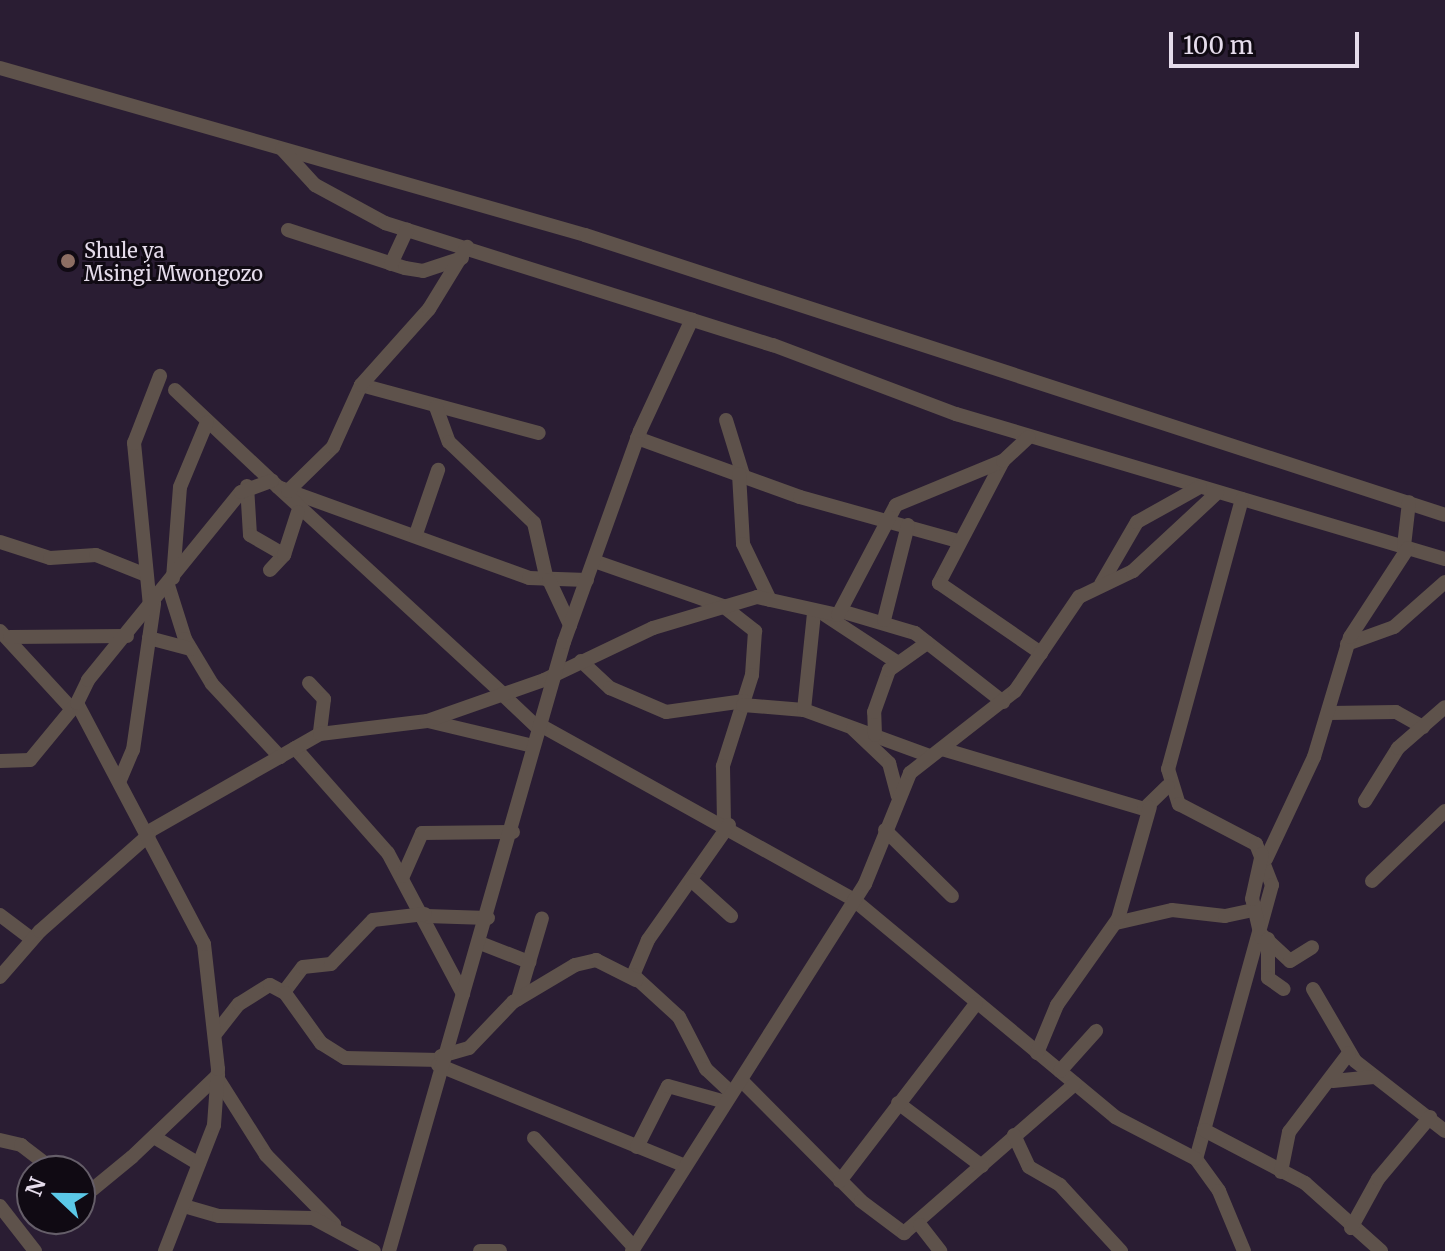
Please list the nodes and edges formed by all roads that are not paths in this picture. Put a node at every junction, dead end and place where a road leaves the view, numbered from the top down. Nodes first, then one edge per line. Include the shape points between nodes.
1 (0, 68) edge
2 (282, 149) junction
3 (407, 229) junction
4 (288, 230) dead end
5 (464, 253) junction
6 (391, 264) junction
7 (411, 269) junction
8 (444, 288) junction
9 (692, 319) junction
10 (160, 376) dead end
11 (361, 385) junction
12 (175, 390) dead end
13 (436, 407) junction
14 (726, 420) dead end
15 (207, 422) junction
16 (539, 433) dead end
17 (1029, 437) junction
18 (637, 438) junction
19 (1003, 461) junction
20 (438, 470) dead end
21 (741, 474) junction
22 (247, 486) junction
23 (279, 486) junction
24 (1200, 487) junction
25 (1217, 493) junction
26 (1242, 499) junction
27 (1409, 502) junction
28 (298, 512) junction
29 (1445, 515) edge
30 (885, 520) junction
31 (908, 525) junction
32 (416, 534) junction
33 (958, 541) junction
34 (0, 542) edge
35 (1406, 547) junction
36 (284, 555) junction
37 (1445, 559) edge
38 (594, 561) junction
39 (270, 570) dead end
40 (146, 575) junction
41 (548, 580) junction
42 (587, 580) junction
43 (170, 581) junction
44 (1445, 582) edge
45 (1101, 584) junction
46 (770, 600) junction
47 (153, 603) junction
48 (727, 608) junction
49 (844, 612) junction
50 (820, 614) junction
51 (884, 620) junction
52 (570, 625) junction
53 (5, 634) edge
54 (127, 635) junction
55 (149, 637) junction
56 (927, 643) junction
57 (1347, 644) junction
58 (191, 649) junction
59 (1041, 653) junction
60 (581, 661) junction
61 (895, 661) junction
62 (556, 673) junction
63 (309, 683) dead end
64 (502, 694) junction
65 (1003, 702) junction
66 (744, 703) junction
67 (75, 706) junction
68 (1445, 707) edge
69 (804, 710) junction
70 (1330, 713) junction
71 (427, 721) junction
72 (539, 727) junction
73 (850, 727) junction
74 (1423, 727) junction
75 (320, 734) junction
76 (875, 735) junction
77 (533, 746) junction
78 (295, 748) junction
79 (936, 752) junction
80 (280, 757) junction
81 (0, 761) edge
82 (120, 780) junction
83 (1168, 786) junction
84 (899, 796) junction
85 (1365, 801) dead end
86 (1179, 804) junction
87 (1150, 809) junction
88 (1445, 811) edge
89 (726, 824) junction
90 (885, 830) junction
91 (513, 832) junction
92 (148, 833) junction
93 (1264, 856) junction
94 (403, 876) junction
95 (691, 880) junction
96 (1372, 881) dead end
97 (952, 896) dead end
98 (854, 900) junction
99 (1254, 910) junction
100 (0, 915) edge
101 (425, 915) junction
102 (731, 916) dead end
103 (488, 918) junction
104 (542, 918) dead end
105 (1116, 923) junction
106 (1264, 937) junction
107 (32, 939) junction
108 (480, 943) junction
109 (1312, 947) dead end
110 (529, 962) junction
111 (0, 977) edge
112 (636, 980) junction
113 (1270, 981) junction
114 (1244, 986) junction
115 (1284, 989) dead end
116 (1313, 989) dead end
117 (284, 992) junction
118 (463, 994) junction
119 (518, 999) junction
120 (976, 1004) junction
121 (1096, 1031) dead end
122 (216, 1033) junction
123 (1037, 1053) junction
124 (1349, 1053) junction
125 (440, 1060) junction
126 (1060, 1071) junction
127 (218, 1077) junction
128 (1374, 1077) junction
129 (741, 1080) junction
130 (1333, 1081) junction
131 (1075, 1084) junction
132 (726, 1096) junction
133 (898, 1103) junction
134 (1430, 1117) junction
135 (1204, 1130) junction
136 (1445, 1131) edge
137 (1014, 1135) junction
138 (154, 1137) junction
139 (534, 1138) dead end
140 (0, 1140) edge
141 (637, 1147) junction
142 (34, 1155) edge
143 (1196, 1159) junction
144 (199, 1164) junction
145 (683, 1165) junction
146 (982, 1166) junction
147 (1281, 1172) junction
148 (840, 1181) junction
149 (96, 1186) edge
150 (0, 1206) edge
151 (184, 1206) junction
152 (920, 1225) junction
153 (337, 1227) junction
154 (1351, 1228) junction
155 (633, 1249) edge
156 (35, 1251) edge
157 (165, 1251) edge
158 (374, 1251) edge
159 (389, 1251) edge
160 (480, 1251) edge
161 (500, 1251) edge
162 (940, 1251) edge
163 (1121, 1251) edge
164 (1244, 1251) edge
165 (1381, 1251) edge

1 - 2 street
2 - 3 street via 350,208
2 - 27 street via 585,235
3 - 5 street
3 - 6 street
4 - 6 street
5 - 7 street
5 - 8 street
5 - 9 street
6 - 7 street
7 - 8 street
8 - 11 street
9 - 17 street
9 - 18 street
10 - 40 street via 134,443
11 - 13 street
11 - 23 street via 333,447
12 - 15 street
13 - 16 street
13 - 41 street via 449,442 534,523
14 - 21 street
15 - 23 street
15 - 43 street via 180,487
17 - 19 street
17 - 24 street
18 - 21 street
18 - 38 street
19 - 30 street via 923,489
19 - 33 street
20 - 32 street
21 - 30 street
21 - 46 street via 743,544
22 - 23 street
22 - 36 street via 250,535
22 - 43 street
23 - 28 street
23 - 32 street
24 - 25 street
24 - 45 street via 1137,522
25 - 26 street
25 - 45 street via 1133,571
26 - 35 street
26 - 83 street
27 - 29 street
27 - 35 street
28 - 36 street
28 - 64 street via 429,619
30 - 31 street
30 - 49 street
31 - 33 street
31 - 51 street
32 - 41 street
33 - 59 street via 941,571 944,593
34 - 40 street via 50,558 96,555
35 - 37 street
35 - 57 street
36 - 39 street
38 - 42 street
38 - 48 street
40 - 47 street
41 - 42 street
41 - 52 street
42 - 52 street
43 - 47 street
43 - 58 street
44 - 57 street via 1394,627
45 - 59 street via 1065,610
46 - 48 street
46 - 50 street
47 - 54 street
47 - 55 street
48 - 60 street via 653,628
48 - 66 street via 750,623 758,643
49 - 50 street
49 - 51 street
50 - 61 street
50 - 69 street
51 - 56 street
52 - 62 street
53 - 54 street
53 - 67 street
54 - 55 street
54 - 67 street
55 - 58 street
55 - 82 street via 133,750
56 - 61 street
56 - 65 street
57 - 70 street
58 - 80 street via 212,684
59 - 65 street
60 - 62 street
60 - 66 street via 610,688 666,712
61 - 76 street via 874,712
62 - 64 street
62 - 72 street
63 - 75 street via 324,699
64 - 71 street
64 - 72 street
65 - 79 street
66 - 69 street
66 - 89 street via 723,766
67 - 81 street via 30,760
67 - 82 street
68 - 74 street
69 - 73 street
70 - 74 street via 1396,712
70 - 93 street
71 - 75 street
71 - 77 street
72 - 77 street
72 - 89 street
73 - 76 street
73 - 84 street via 889,763
74 - 85 street via 1398,748
75 - 78 street
76 - 79 street
77 - 91 street
78 - 80 street
78 - 94 street
79 - 84 street
79 - 87 street
80 - 92 street
82 - 92 street
83 - 86 street
83 - 87 street
84 - 90 street
86 - 87 street
86 - 93 street
87 - 105 street
88 - 96 street
89 - 95 street
89 - 98 street
90 - 97 street
90 - 98 street
91 - 94 street via 422,833
91 - 103 street
92 - 107 street
92 - 122 street via 204,944
93 - 99 street
93 - 106 street via 1271,904
94 - 101 street
95 - 102 street
95 - 112 street via 641,952
98 - 120 street
98 - 129 street
99 - 105 street via 1225,916 1172,910
99 - 106 street
100 - 107 street
101 - 103 street
101 - 117 street via 373,920 331,964 303,967
101 - 118 street
103 - 108 street
104 - 110 street
105 - 123 street via 1057,1005
106 - 109 street via 1290,961
106 - 113 street
106 - 114 street
107 - 111 street
108 - 110 street
108 - 118 street
110 - 119 street
112 - 119 street via 587,961
112 - 132 street via 679,1017
113 - 114 street
113 - 115 street
114 - 135 street
116 - 124 street
117 - 122 street via 262,987
117 - 125 street via 314,1036 345,1058
118 - 125 street
119 - 125 street via 469,1048
120 - 123 street
120 - 133 street
121 - 126 street
122 - 127 street
123 - 126 street
124 - 128 street
124 - 130 street
125 - 141 street
125 - 159 street
126 - 131 street
127 - 138 street
127 - 144 street via 214,1125
127 - 153 street via 266,1155
128 - 130 street
128 - 134 street
129 - 132 street
129 - 148 street
130 - 147 street via 1289,1132
131 - 137 street
131 - 143 street via 1138,1133
132 - 141 street via 668,1086
132 - 145 street
133 - 146 street
133 - 148 street
134 - 136 street
134 - 154 street via 1378,1179
135 - 143 street
135 - 147 street
137 - 146 street
137 - 163 street via 1029,1167 1060,1185
138 - 144 street
138 - 149 street
139 - 155 street
140 - 142 street
141 - 145 street
143 - 164 street via 1219,1191
144 - 151 street
145 - 155 street
146 - 152 street
147 - 154 street via 1309,1186
148 - 152 street via 890,1227 904,1233
150 - 156 street
151 - 153 street
151 - 157 street
152 - 162 street
153 - 158 street
154 - 165 street
160 - 161 street

